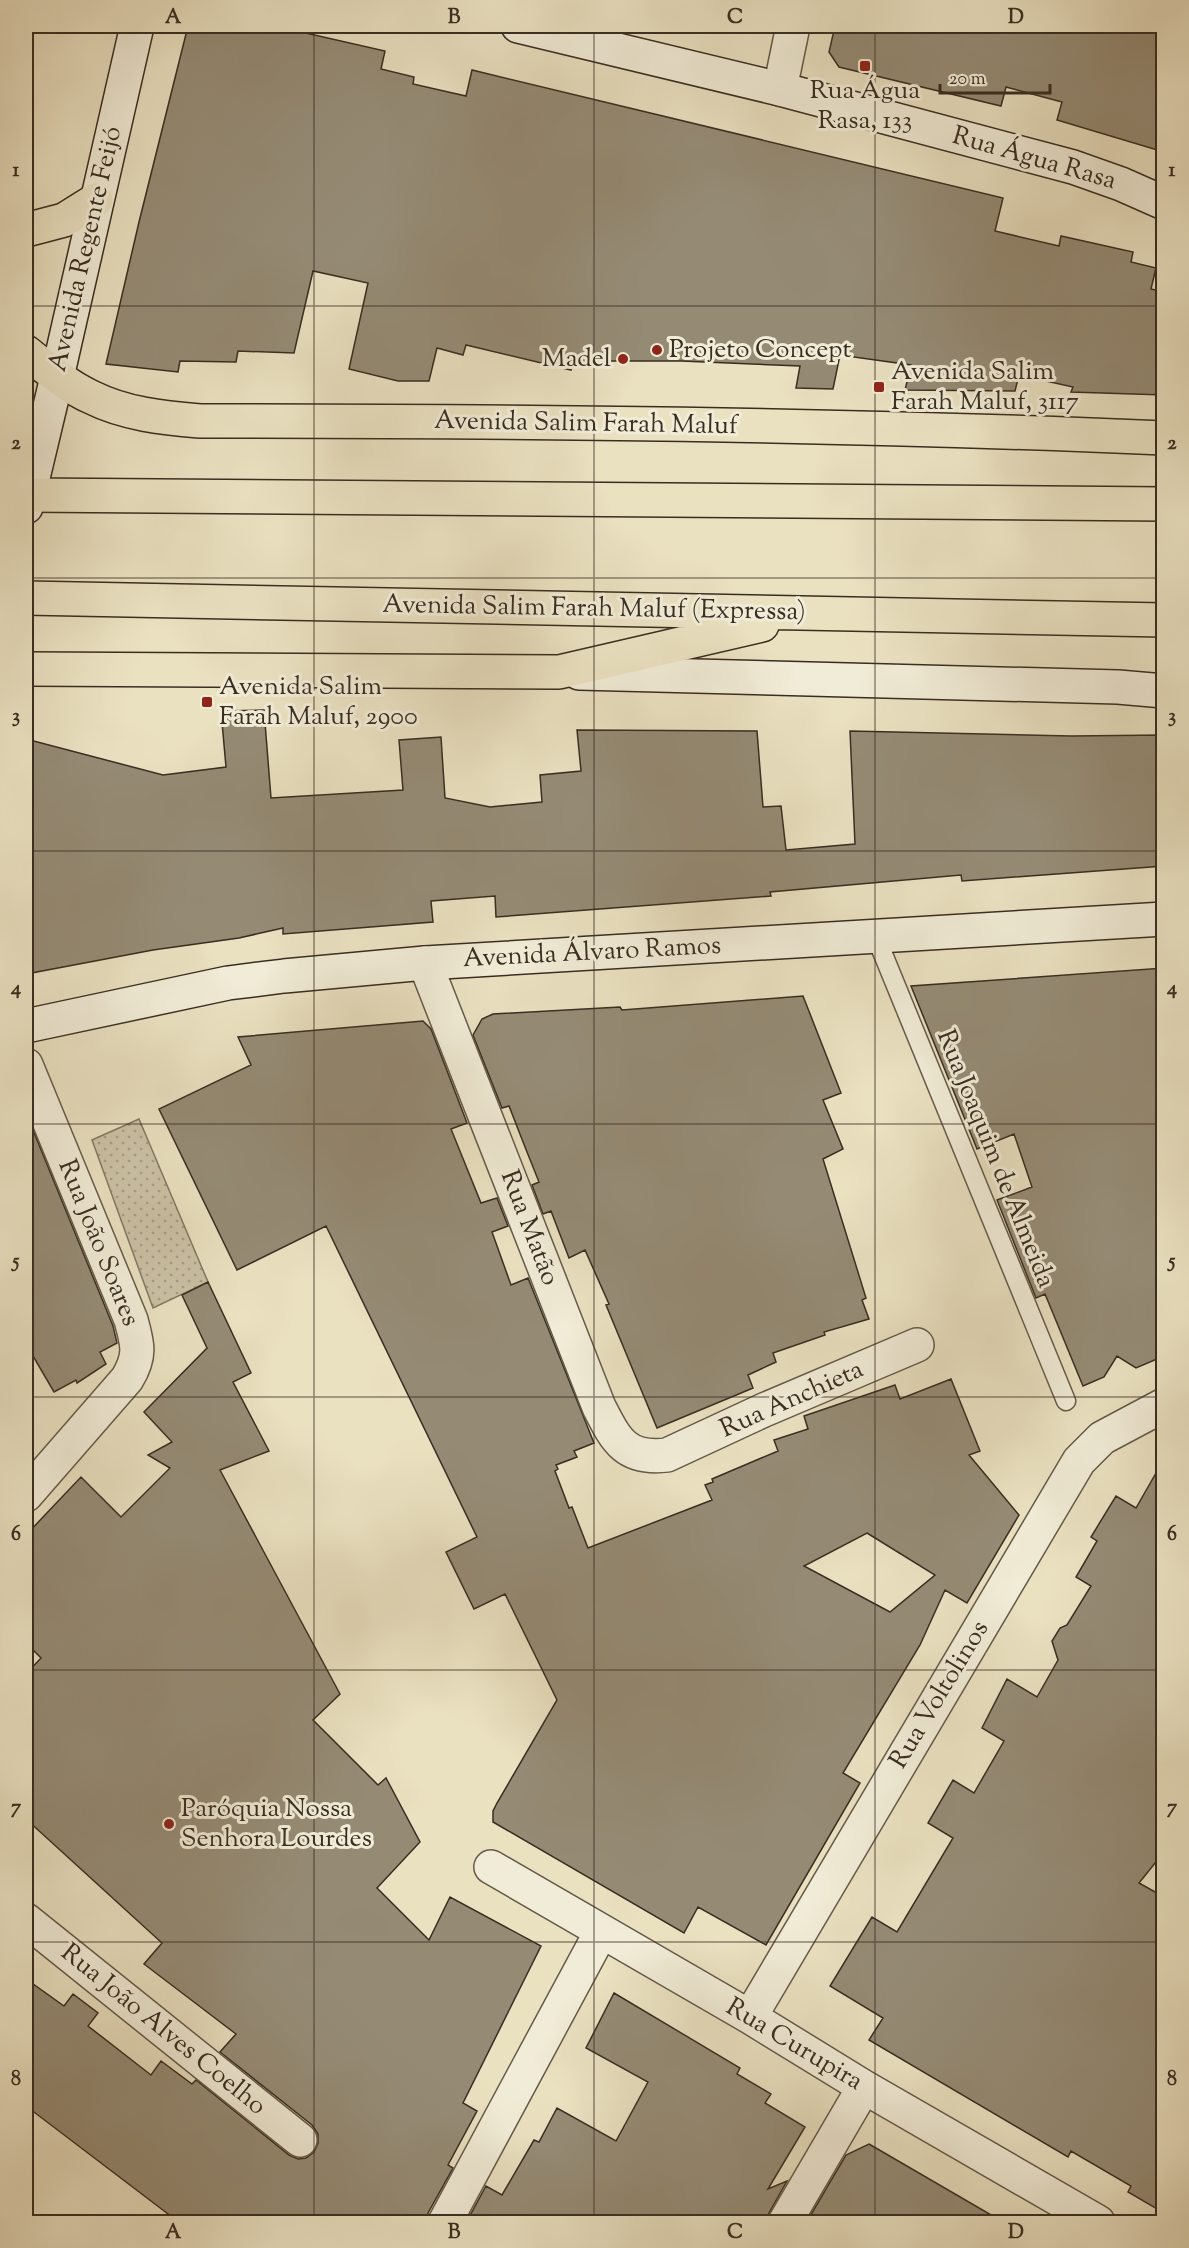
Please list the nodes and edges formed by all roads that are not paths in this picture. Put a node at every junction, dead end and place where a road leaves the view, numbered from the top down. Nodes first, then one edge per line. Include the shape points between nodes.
1 (137, 26) edge
2 (518, 26) edge
3 (793, 26) edge
4 (780, 89) junction
5 (96, 200) junction
6 (1164, 203) edge
7 (26, 230) edge
8 (26, 352) edge
9 (57, 377) junction
10 (1164, 438) edge
11 (27, 499) edge
12 (1164, 504) edge
13 (26, 598) edge
14 (810, 614) junction
15 (1164, 620) edge
16 (26, 669) edge
17 (559, 672) junction
18 (1164, 691) edge
19 (1164, 919) edge
20 (876, 937) junction
21 (425, 963) junction
22 (26, 1026) edge
23 (26, 1065) edge
24 (917, 1345) dead end
25 (1066, 1401) dead end
26 (1164, 1406) edge
27 (667, 1455) joint
28 (26, 1495) edge
29 (490, 1867) dead end
30 (26, 1920) edge
31 (601, 1932) junction
32 (750, 2017) junction
33 (864, 2087) junction
34 (300, 2140) dead end
35 (445, 2223) edge
36 (785, 2223) edge
37 (1098, 2223) edge

1 - 5 street, Avenida Regente Feijó
2 - 4 street, Rua Água Rasa
3 - 4 street
4 - 6 street, Rua Água Rasa via 1073,167
5 - 7 highway via 64,220
5 - 9 street, Avenida Regente Feijó
8 - 9 highway, Avenida Salim Farah Maluf
9 - 10 highway, Avenida Salim Farah Maluf via 115,408 159,418 200,421 550,422
9 - 11 street, Avenida Regente Feijó
11 - 12 highway
13 - 14 highway, Avenida Salim Farah Maluf (Expressa)
14 - 15 highway, Avenida Salim Farah Maluf (Expressa)
14 - 17 highway
16 - 17 highway
17 - 18 street
19 - 20 street, Avenida Álvaro Ramos
20 - 21 street, Avenida Álvaro Ramos
20 - 25 lane, Rua Joaquim de Almeida
21 - 22 street, Avenida Álvaro Ramos via 228,983
21 - 27 street, Rua Matão via 599,1407 617,1440 634,1454
23 - 28 street, Rua João Soares via 131,1320 138,1354 126,1379
24 - 27 street, Rua Anchieta
26 - 32 street, Rua Voltolinos via 1102,1438 1079,1461
29 - 31 street, Rua Curupira
30 - 34 street, Rua João Alves Coelho
31 - 32 street, Rua Curupira
31 - 35 street
32 - 33 street, Rua Curupira
33 - 36 street
33 - 37 street, Rua Curupira

